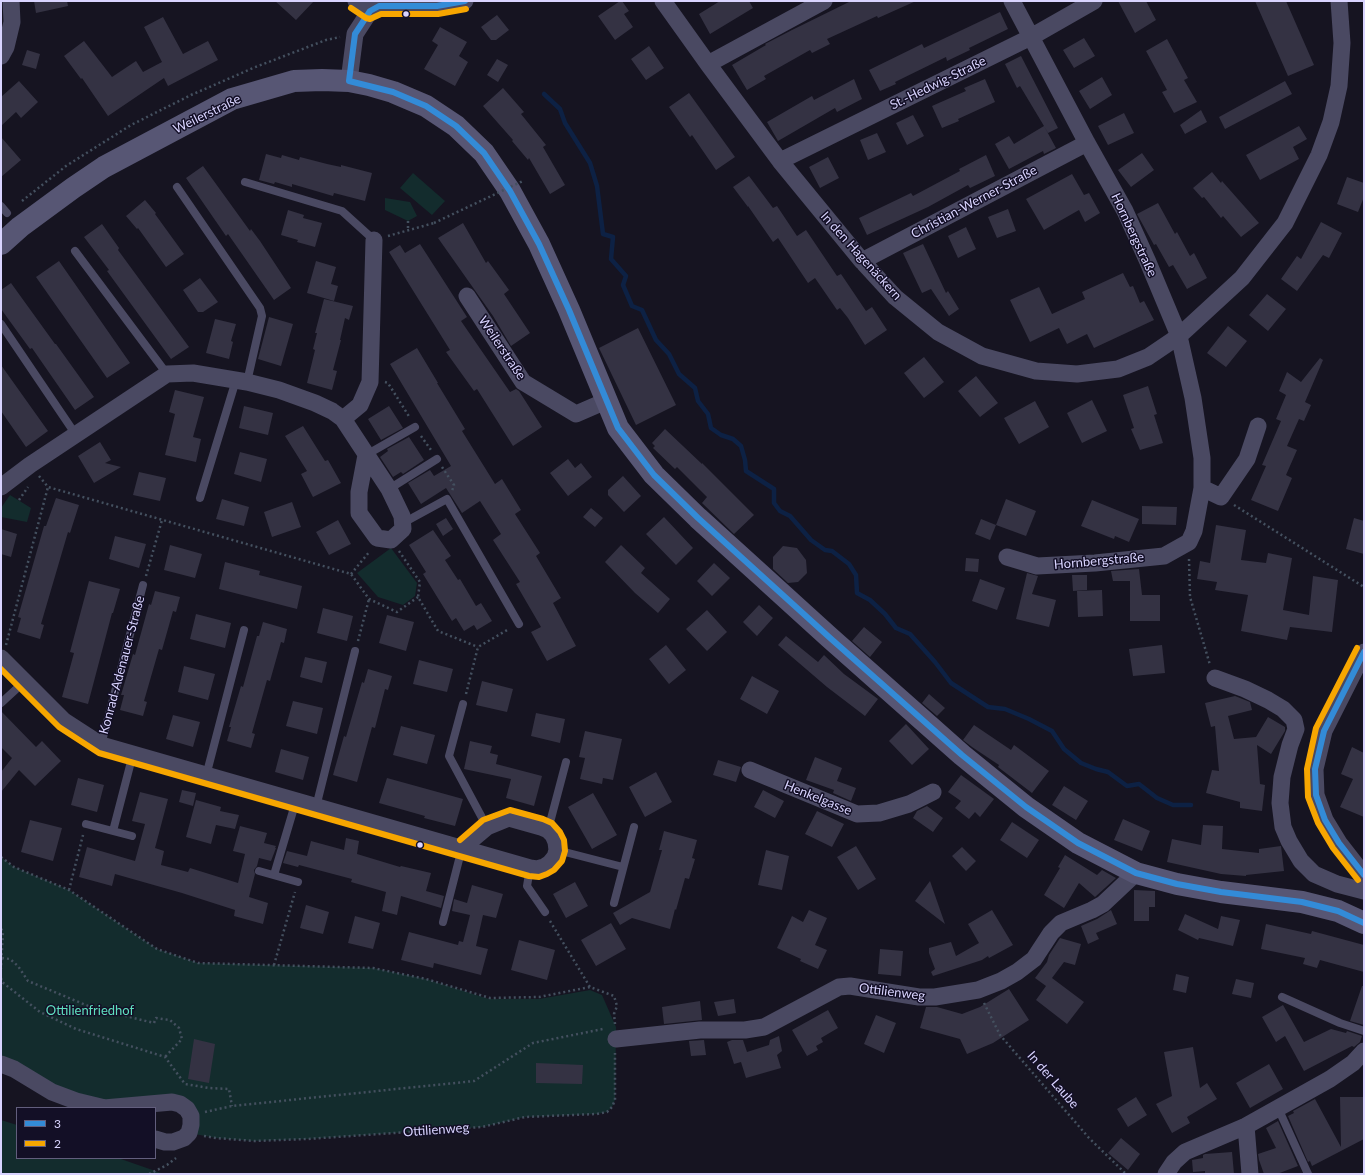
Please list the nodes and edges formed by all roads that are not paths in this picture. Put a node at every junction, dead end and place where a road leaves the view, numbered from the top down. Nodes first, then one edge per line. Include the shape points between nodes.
1 (11, 1) edge
2 (356, 1) edge
3 (465, 1) edge
4 (663, 1) edge
5 (824, 1) edge
6 (1012, 1) edge
7 (1094, 1) edge
8 (1339, 1) edge
9 (370, 11) junction
10 (1031, 37) junction
11 (1, 56) edge
12 (708, 64) junction
13 (349, 81) junction
14 (1087, 143) junction
15 (780, 160) junction
16 (245, 182) dead end
17 (177, 187) dead end
18 (1, 206) edge
19 (7, 213) dead end
20 (374, 240) joint
21 (1, 244) edge
22 (75, 251) dead end
23 (862, 261) junction
24 (467, 296) dead end
25 (1, 324) edge
26 (1179, 336) junction
27 (167, 374) junction
28 (241, 381) junction
29 (606, 401) junction
30 (343, 419) junction
31 (1258, 426) dead end
32 (415, 427) dead end
33 (76, 435) junction
34 (366, 455) junction
35 (437, 459) dead end
36 (1, 486) edge
37 (1202, 488) junction
38 (389, 489) junction
39 (200, 498) dead end
40 (404, 523) junction
41 (1007, 557) dead end
42 (143, 585) road end
43 (519, 624) road end
44 (244, 630) dead end
45 (355, 651) road end
46 (1364, 652) edge
47 (2, 658) edge
48 (1215, 678) road end
49 (25, 681) junction
50 (1, 703) edge
51 (463, 704) road end
52 (101, 745) junction
53 (133, 754) junction
54 (566, 762) dead end
55 (750, 770) dead end
56 (206, 776) junction
57 (932, 792) dead end
58 (296, 801) junction
59 (316, 807) junction
60 (86, 824) road end
61 (487, 827) junction
62 (634, 827) dead end
63 (548, 830) junction
64 (113, 831) junction
65 (132, 836) dead end
66 (462, 848) junction
67 (557, 850) junction
68 (623, 867) junction
69 (530, 868) junction
70 (259, 871) dead end
71 (1136, 873) junction
72 (274, 875) junction
73 (1364, 875) edge
74 (298, 882) road end
75 (1364, 891) edge
76 (614, 903) dead end
77 (545, 912) road end
78 (443, 922) dead end
79 (1364, 923) edge
80 (1282, 997) dead end
81 (1364, 1031) edge
82 (616, 1033) road end
83 (1364, 1051) edge
84 (1, 1064) edge
85 (101, 1107) edge
86 (116, 1107) edge
87 (1278, 1108) junction
88 (1246, 1126) junction
89 (156, 1139) edge
90 (1166, 1174) edge
91 (1250, 1174) edge
92 (1308, 1174) edge

1 - 11 street via 12,22
2 - 9 street
3 - 9 street via 437,6 379,6
4 - 12 street, In den Hagenäckern
5 - 12 street
6 - 10 street, Hornbergstraße
7 - 10 street, St.-Hedwig-Straße
8 - 26 street, In den Hagenäckern via 1342,43 1339,86 1331,122 1319,155 1285,223 1242,278
9 - 13 street via 355,34
10 - 14 street, Hornbergstraße
10 - 15 street, St.-Hedwig-Straße
12 - 15 street, In den Hagenäckern
13 - 21 main road, Weilerstraße via 294,81 232,99 104,167 72,188
13 - 29 main road, Weilerstraße via 393,92 426,106 456,126 484,153 510,191 539,244
14 - 23 street, Christian-Werner-Straße
14 - 26 street, Hornbergstraße via 1125,211
15 - 23 street, In den Hagenäckern
16 - 20 lane via 342,211
17 - 28 lane via 260,308 262,316
18 - 19 lane
20 - 30 street via 370,382 360,406
22 - 27 lane
23 - 26 street, In den Hagenäckern via 895,297 938,332 982,356 1036,371 1077,374 1118,369 1148,358
24 - 29 street, Weilerstraße via 523,382 576,414
25 - 33 lane
26 - 37 street, Hornbergstraße via 1196,413 1202,458
27 - 28 street via 193,373
27 - 33 street
28 - 30 street via 279,390 332,411
28 - 39 lane
29 - 71 main road, Weilerstraße via 618,428 654,475 834,643 1026,808 1078,843
30 - 34 street
31 - 37 street via 1247,459 1222,497
32 - 34 lane
33 - 36 street
34 - 38 street
34 - 40 street via 359,492 359,513 384,539 403,529
35 - 38 lane
37 - 41 street, Hornbergstraße via 1194,531 1189,542 1164,556 1037,566
38 - 40 street
40 - 43 lane via 447,500
42 - 52 lane, Konrad-Adenauer-Straße
44 - 56 lane
45 - 59 lane
46 - 73 street via 1324,731 1315,769 1316,795 1325,820
47 - 49 street, Konrad-Adenauer-Straße
48 - 75 street via 1268,700 1283,709 1294,720 1296,729 1281,783 1280,803 1283,827 1289,842 1301,861 1314,874 1336,884
49 - 50 lane
49 - 52 street, Konrad-Adenauer-Straße via 64,721
51 - 61 lane via 449,756
52 - 53 street, Konrad-Adenauer-Straße
53 - 56 street, Konrad-Adenauer-Straße
53 - 64 lane
54 - 63 lane
55 - 57 street, Henkelgasse via 857,814 887,811 909,804
56 - 58 street, Konrad-Adenauer-Straße
58 - 59 street, Konrad-Adenauer-Straße
58 - 72 lane
59 - 66 street, Konrad-Adenauer-Straße
60 - 64 lane
61 - 63 street via 510,818
61 - 66 street
62 - 68 lane
63 - 67 street via 556,842
64 - 65 lane
66 - 69 street, Konrad-Adenauer-Straße
66 - 78 lane
67 - 68 lane
67 - 69 street, Konrad-Adenauer-Straße via 555,857 544,867
68 - 76 lane
69 - 77 lane via 527,886
70 - 72 lane
71 - 79 main road, Weilerstraße via 1213,891 1302,902 1338,911
71 - 82 street, Ottilienweg via 1103,904 1061,923 1034,958 1017,972 978,990 919,997 850,986 839,987 764,1027 745,1030
72 - 74 lane
80 - 81 lane
83 - 87 street via 1353,1064
84 - 85 street via 52,1092
86 - 89 street via 172,1102 187,1109 191,1116 191,1125 189,1133 184,1138 173,1142
87 - 88 street
87 - 92 lane
88 - 90 street via 1185,1152
88 - 91 street

